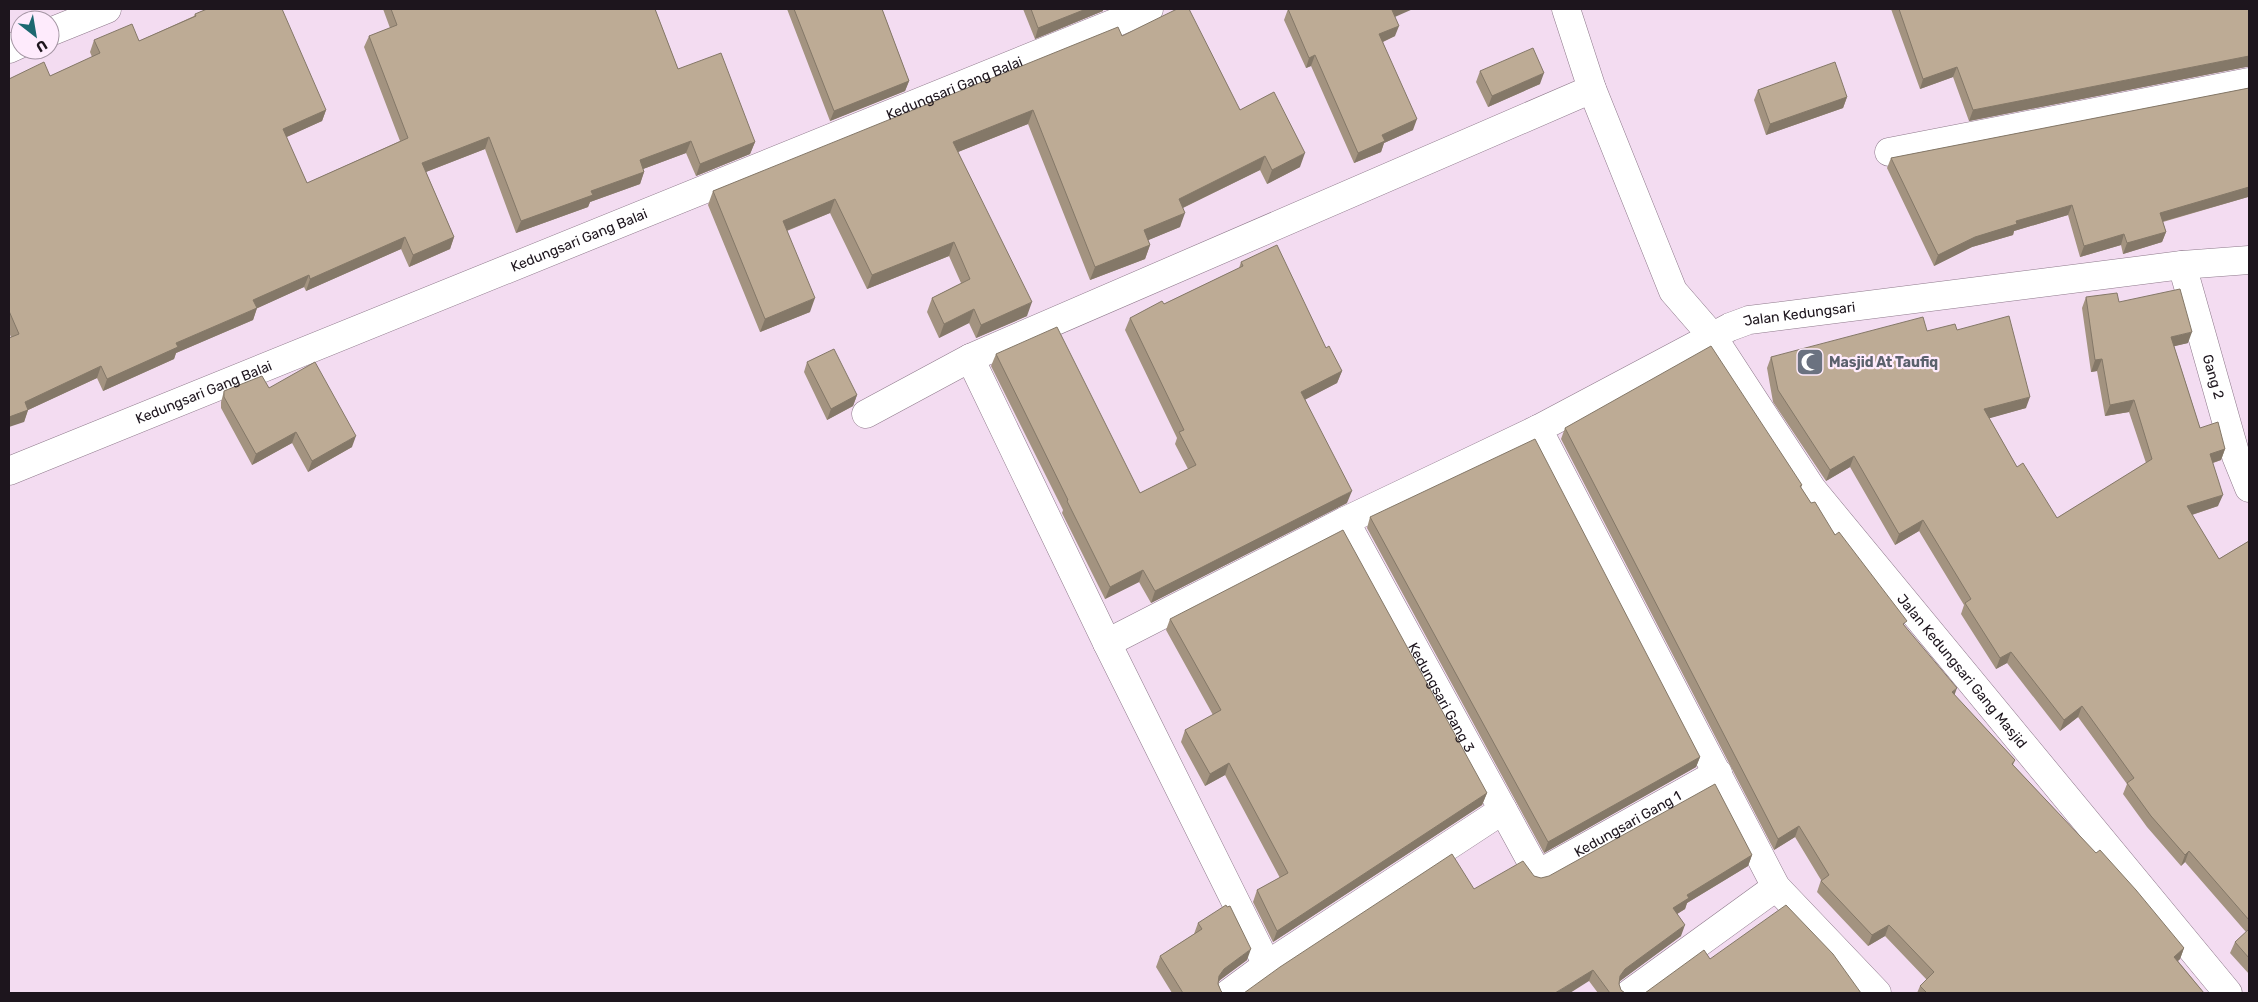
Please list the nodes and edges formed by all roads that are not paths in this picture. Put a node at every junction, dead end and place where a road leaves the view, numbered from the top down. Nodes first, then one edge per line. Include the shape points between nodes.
1 (107, 9) edge
2 (1149, 9) edge
3 (1566, 9) edge
4 (60, 28) edge
5 (2249, 82) edge
6 (1592, 88) junction
7 (1889, 152) dead end
8 (2249, 260) edge
9 (2182, 265) junction
10 (1712, 336) junction
11 (970, 358) junction
12 (866, 414) dead end
13 (1538, 429) junction
14 (9, 471) edge
15 (2249, 488) edge
16 (1344, 521) junction
17 (1106, 643) junction
18 (1718, 773) junction
19 (1503, 810) junction
20 (1538, 874) joint
21 (1776, 887) junction
22 (1267, 965) junction
23 (1229, 993) edge
24 (1630, 993) edge
25 (1878, 993) edge
26 (2228, 993) edge

1 - 4 street
2 - 14 street, Kedungsari Gang Balai
3 - 6 street
5 - 7 street
6 - 10 street via 1666,276 1683,304
6 - 11 street
8 - 9 street, Jalan Kedungsari
9 - 10 street, Jalan Kedungsari via 1749,320
9 - 15 street, Gang 2 via 2236,456
10 - 13 street, Jalan Kedungsari
10 - 26 street, Jalan Kedungsari Gang Masjid via 1812,489
11 - 12 street
11 - 17 street
13 - 16 street, Jalan Kedungsari
13 - 18 street
16 - 17 street, Jalan Kedungsari
16 - 19 street, Kedungsari Gang 3
17 - 22 street
18 - 20 street, Kedungsari Gang 1
18 - 21 street
19 - 20 street, Kedungsari Gang 3
19 - 22 street
21 - 24 street
21 - 25 street
22 - 23 street

